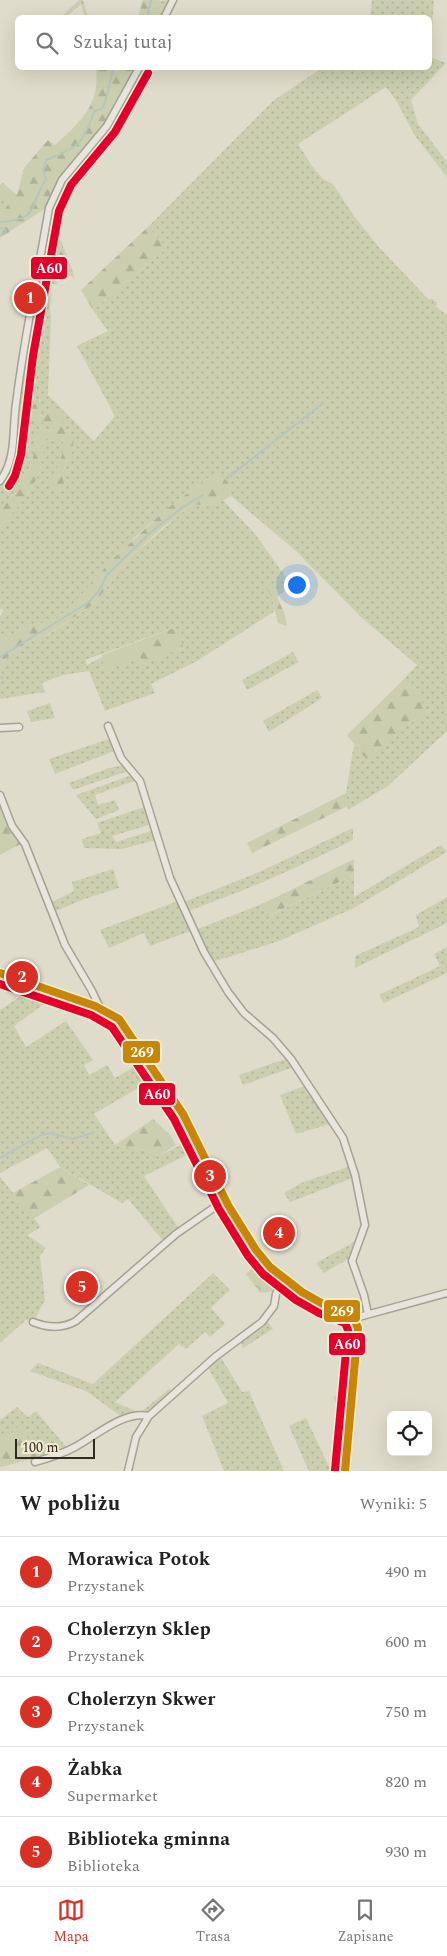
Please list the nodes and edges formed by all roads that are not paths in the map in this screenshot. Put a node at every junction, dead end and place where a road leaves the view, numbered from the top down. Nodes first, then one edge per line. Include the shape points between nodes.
1 (174, 0) edge
2 (166, 15) edge
3 (138, 70) edge
4 (0, 481) edge
5 (108, 726) dead end
6 (19, 727) dead end
7 (0, 728) edge
8 (0, 795) edge
9 (0, 973) edge
10 (100, 1008) junction
11 (225, 1200) junction
12 (284, 1279) junction
13 (447, 1293) edge
14 (368, 1314) junction
15 (355, 1318) junction
16 (33, 1322) dead end
17 (149, 1416) junction
18 (35, 1462) dead end
19 (128, 1471) edge
20 (345, 1471) edge

1 - 2 street
3 - 4 street via 107,126 62,180 49,208 15,405 13,452 9,470
5 - 14 street via 121,758 140,781 170,878 204,952 244,1013 291,1059 343,1138 356,1175 364,1215 365,1225 352,1261
6 - 7 street
8 - 10 street via 12,826 27,849 65,945
9 - 10 street
10 - 11 street via 119,1019 146,1056 183,1114
11 - 12 street via 251,1244
11 - 16 street via 176,1234 76,1321 54,1327
12 - 15 street via 312,1299 350,1313
12 - 17 street via 274,1306 262,1322 216,1357
13 - 14 street
14 - 15 street
15 - 20 street via 358,1328
17 - 18 street via 143,1414 122,1420 54,1457
17 - 19 street via 136,1437

